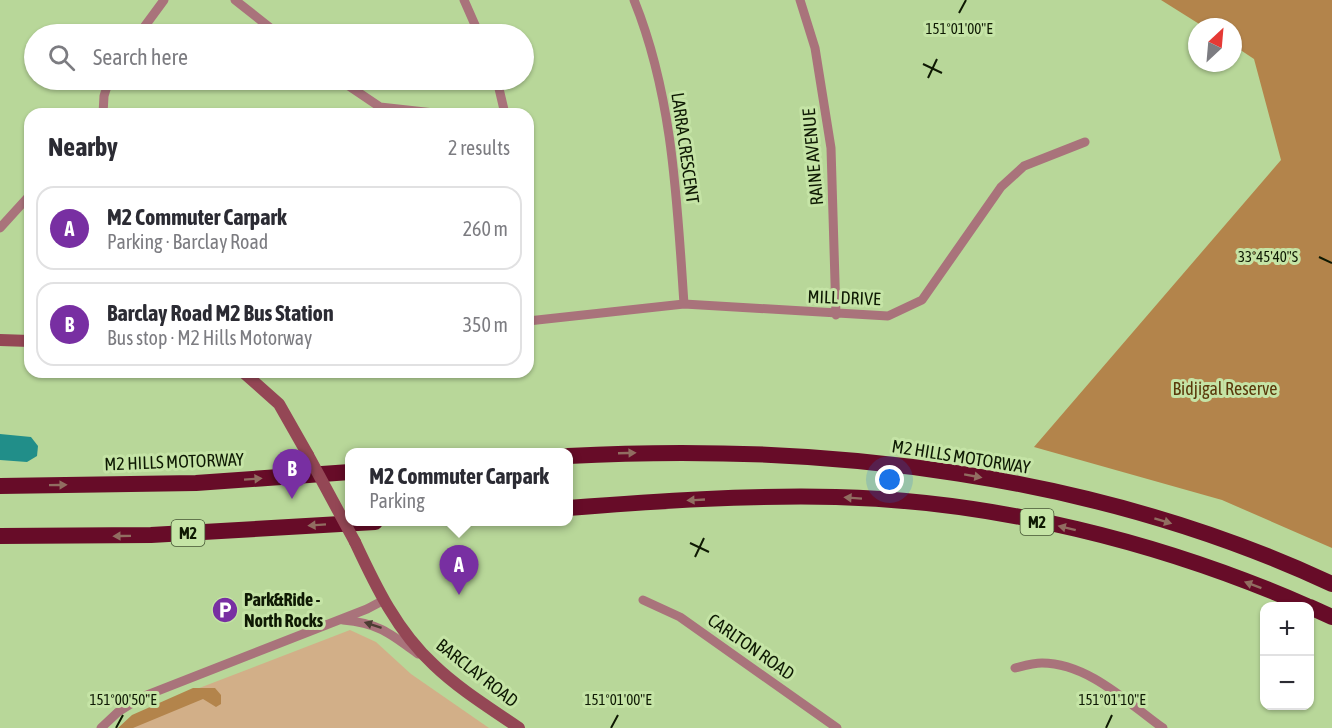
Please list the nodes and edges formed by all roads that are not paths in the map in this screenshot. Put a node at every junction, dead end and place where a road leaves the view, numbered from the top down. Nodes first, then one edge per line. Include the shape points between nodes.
1 (164, 0) edge
2 (235, 0) edge
3 (464, 0) edge
4 (634, 0) edge
5 (800, 0) edge
6 (147, 24) edge
7 (265, 24) edge
8 (475, 24) edge
9 (106, 90) edge
10 (354, 90) edge
11 (499, 90) edge
12 (103, 108) edge
13 (389, 108) edge
14 (504, 108) edge
15 (1085, 142) dead end
16 (24, 202) edge
17 (0, 228) edge
18 (684, 304) junction
19 (836, 315) junction
20 (534, 320) edge
21 (0, 340) edge
22 (24, 341) edge
23 (250, 378) edge
24 (573, 456) edge
25 (345, 472) edge
26 (0, 486) edge
27 (573, 508) edge
28 (345, 523) edge
29 (345, 524) edge
30 (346, 526) edge
31 (0, 536) edge
32 (1332, 584) edge
33 (384, 600) junction
34 (643, 600) dead end
35 (1296, 602) edge
36 (1314, 610) edge
37 (1332, 617) edge
38 (341, 620) junction
39 (435, 666) junction
40 (1015, 668) dead end
41 (101, 728) edge
42 (519, 728) edge
43 (837, 728) edge
44 (1163, 728) edge

1 - 6 street
2 - 7 street
3 - 8 street
4 - 18 street, LARRA CRESCENT via 664,106 678,214
5 - 19 street, RAINE AVENUE via 815,48 831,148
9 - 12 street
10 - 13 street via 380,107
11 - 14 street
15 - 19 street, MILL DRIVE via 1024,166 1001,187 922,300 888,316
16 - 17 street
18 - 19 street, MILL DRIVE
18 - 20 street, MILL DRIVE
21 - 22 main road
23 - 28 main road, BARCLAY ROAD, bridge via 279,404
24 -> 32 highway, M2 HILLS MOTORWAY / M2 via 670,451 770,454 941,471 1011,483 1160,519 1236,544
26 -> 25 highway, M2 HILLS MOTORWAY via 196,483
35 -> 27 highway, M2 via 1233,577 1122,542 965,509 814,497
29 -> 31 highway, M2 via 151,535
30 - 33 main road, BARCLAY ROAD, bridge
33 - 38 street
33 - 39 main road, BARCLAY ROAD via 404,632
34 - 43 street, CARLTON ROAD via 680,617
36 - 37 highway, M2
39 -> 38 street via 382,628
38 - 41 street via 142,698
39 - 42 main road, BARCLAY ROAD
40 - 44 street via 1041,663 1067,666 1085,674

